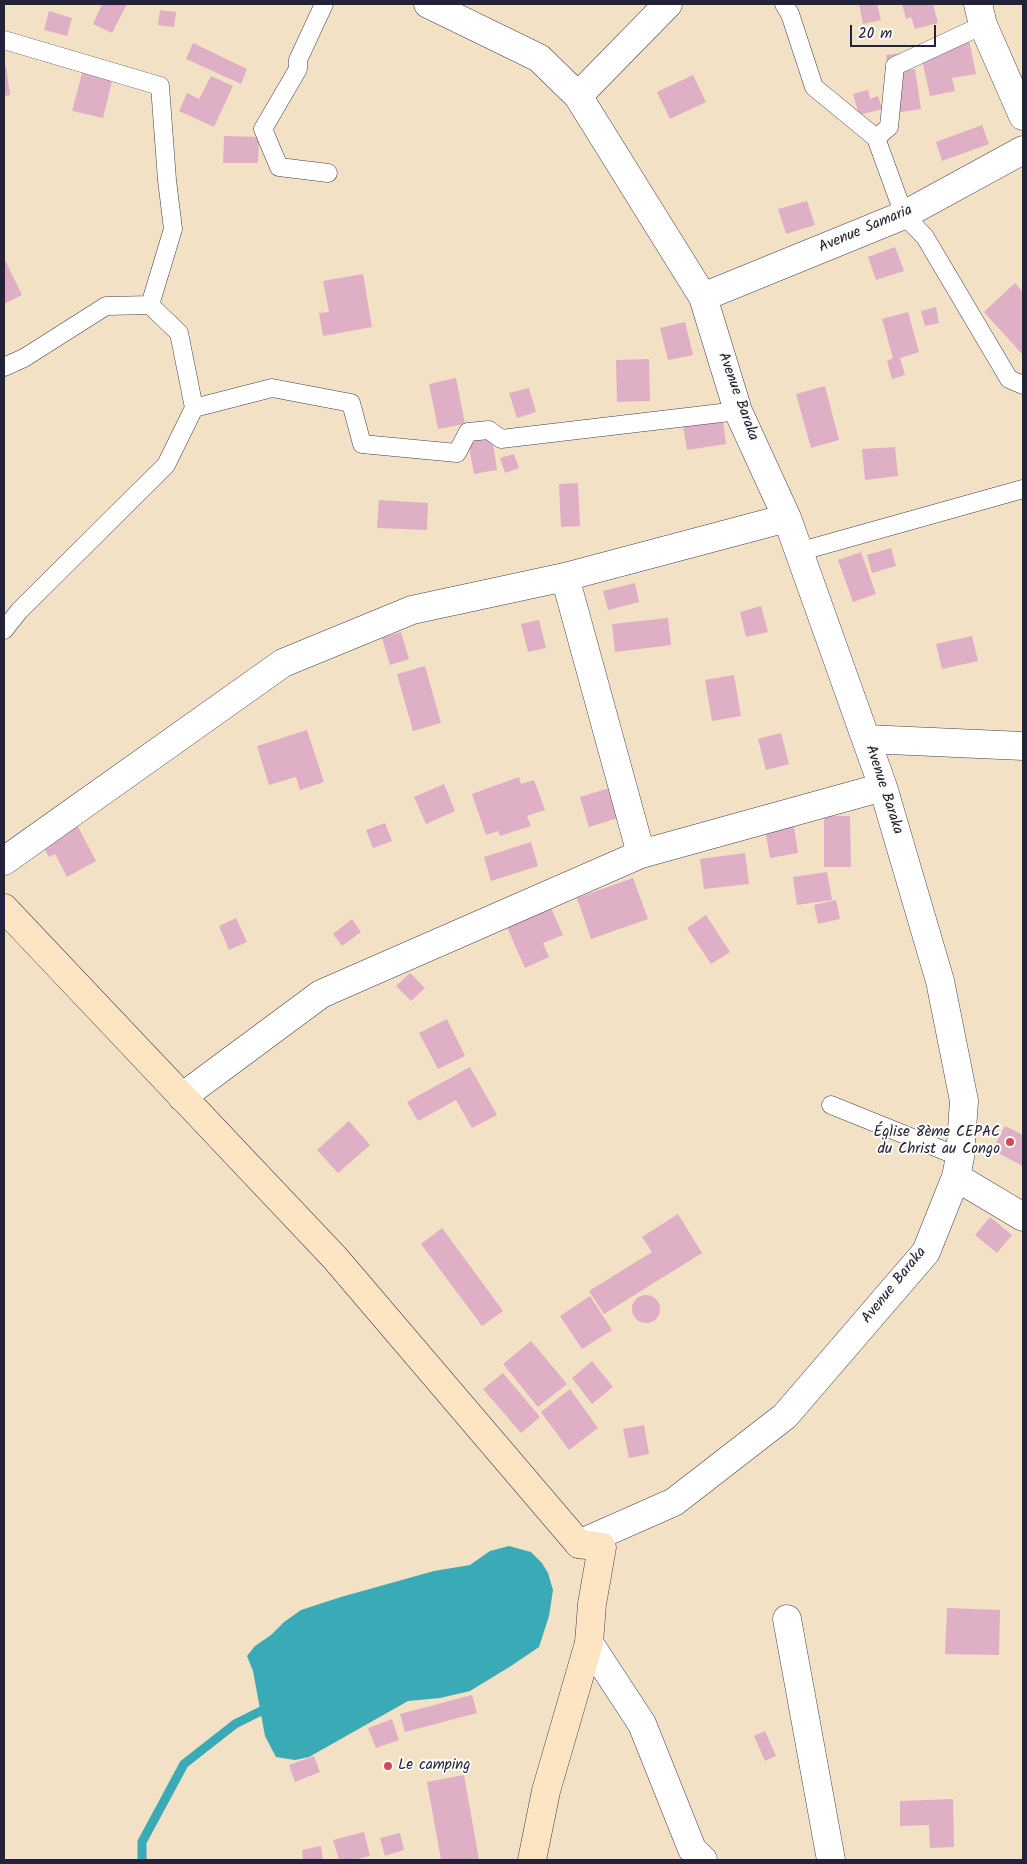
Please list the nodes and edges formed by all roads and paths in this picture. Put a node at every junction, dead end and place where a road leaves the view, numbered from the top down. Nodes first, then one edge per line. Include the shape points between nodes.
1 (324, 4) edge
2 (428, 4) edge
3 (668, 4) edge
4 (784, 4) edge
5 (981, 14) edge
6 (4, 40) edge
7 (578, 96) junction
8 (1023, 116) edge
9 (876, 138) junction
10 (1023, 150) edge
11 (328, 173) dead end
12 (904, 215) junction
13 (703, 297) junction
14 (150, 305) junction
15 (4, 367) edge
16 (1023, 385) edge
17 (194, 408) junction
18 (738, 411) junction
19 (1023, 489) edge
20 (787, 518) junction
21 (798, 552) junction
22 (565, 576) junction
23 (4, 630) edge
24 (866, 740) junction
25 (1023, 746) edge
26 (883, 786) junction
27 (641, 854) junction
28 (4, 861) edge
29 (4, 908) edge
30 (182, 1097) junction
31 (830, 1105) dead end
32 (958, 1167) junction
33 (1023, 1218) edge
34 (578, 1544) junction
35 (787, 1619) dead end
36 (589, 1643) junction
37 (532, 1860) edge
38 (703, 1860) edge
39 (831, 1860) edge

1 - 11 lane via 298,60 298,69 263,129 279,167
2 - 7 street, Avenue Baraka via 539,58
3 - 7 street
4 - 9 lane via 814,87
5 - 8 street
5 - 9 lane via 895,66 889,127
6 - 14 lane via 160,86 173,229
7 - 13 street, Avenue Baraka
9 - 12 lane
10 - 12 street, Avenue Samaria
12 - 13 street, Avenue Samaria
12 - 16 lane via 925,237 1009,379
13 - 18 street, Avenue Baraka
14 - 15 lane via 106,306 24,358
14 - 17 lane via 180,333
17 - 18 lane via 272,388 352,403 362,444 457,453 468,432 489,430 501,439
17 - 23 lane via 166,465 19,611
18 - 20 street, Avenue Baraka
19 - 21 lane
20 - 21 street, Avenue Baraka
20 - 22 street
21 - 24 street, Avenue Baraka
22 - 27 street
22 - 28 street via 412,610 283,662
24 - 25 street
24 - 26 street, Avenue Baraka
26 - 27 street
26 - 32 street, Avenue Baraka via 940,981 964,1100
27 - 30 street via 321,994
29 - 30 street
30 - 34 street via 334,1258
31 - 32 lane
32 - 33 street
32 - 34 street, Avenue Baraka via 926,1252 785,1416 674,1502
34 - 36 street via 602,1547
35 - 39 street
36 - 37 street via 546,1791
36 - 38 street via 642,1724 692,1849

